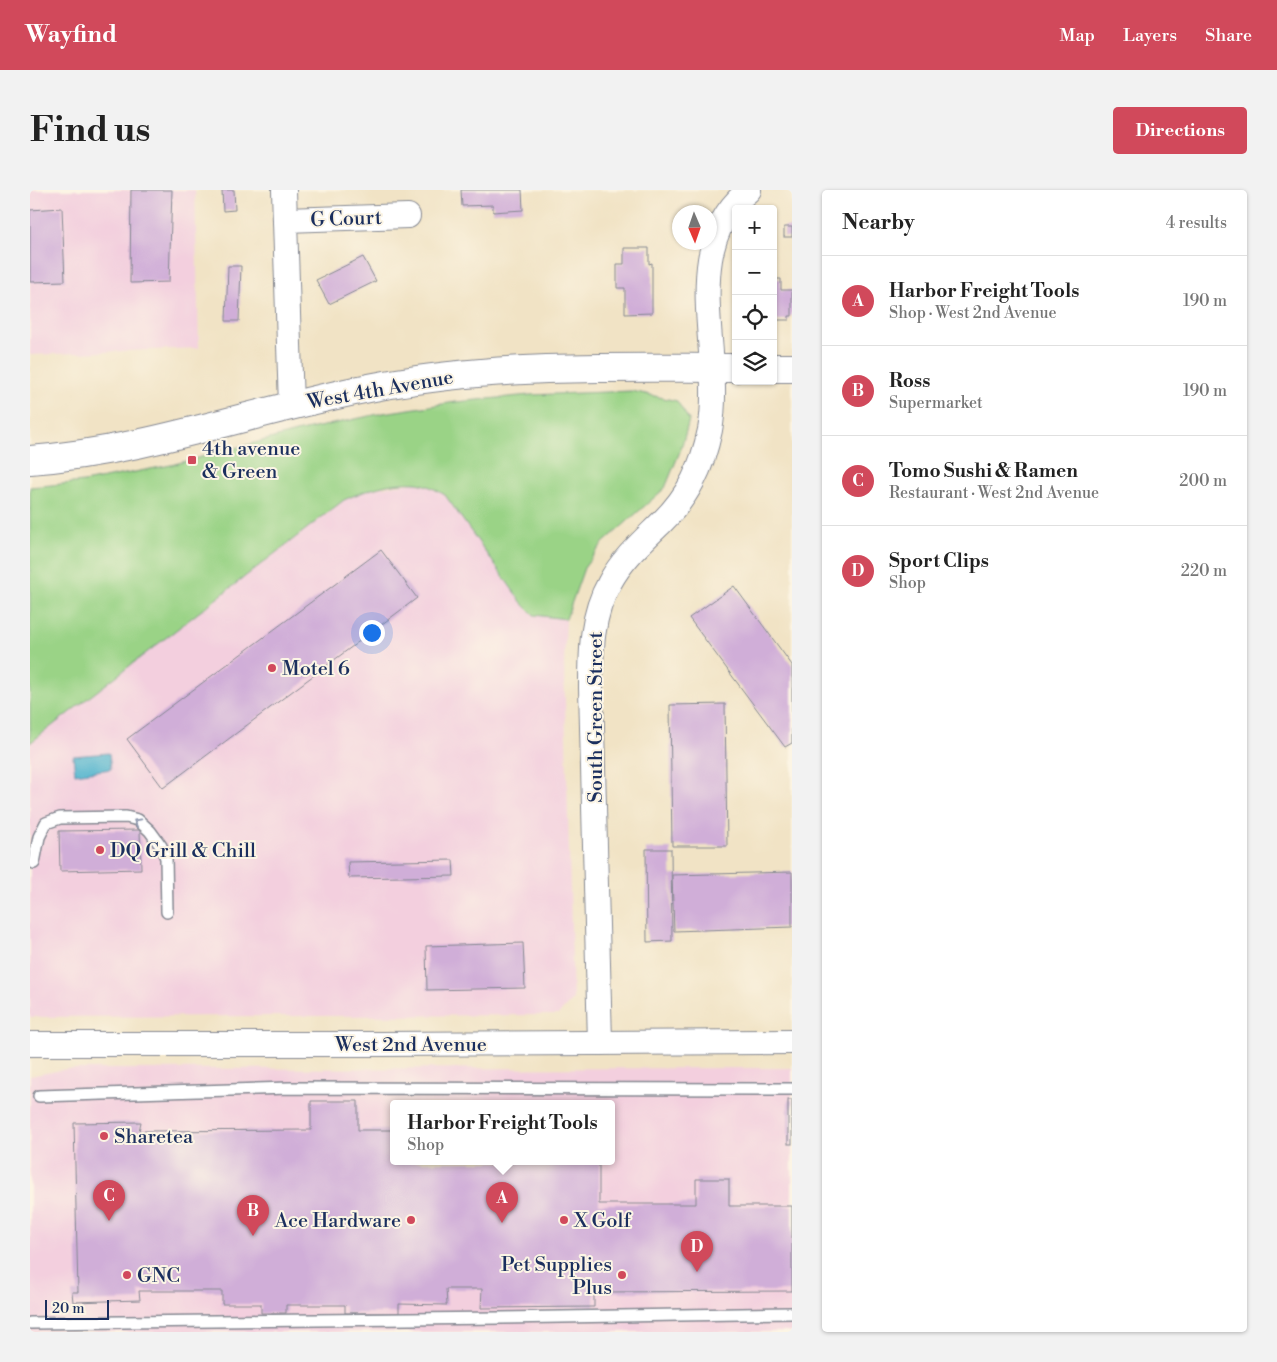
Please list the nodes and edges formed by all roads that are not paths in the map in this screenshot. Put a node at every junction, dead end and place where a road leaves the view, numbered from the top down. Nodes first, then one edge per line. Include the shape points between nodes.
1 (284, 190) edge
2 (749, 190) edge
3 (408, 216) dead end
4 (285, 220) junction
5 (724, 368) edge
6 (777, 368) edge
7 (792, 368) edge
8 (291, 406) junction
9 (30, 460) edge
10 (34, 863) dead end
11 (167, 912) dead end
12 (792, 1042) edge
13 (600, 1043) junction
14 (30, 1044) edge
15 (792, 1089) edge
16 (39, 1096) dead end
17 (792, 1313) edge
18 (30, 1323) edge

1 - 4 street
2 - 5 street, South Green Street via 730,208 719,227 708,272 709,336
3 - 4 street, G Court
4 - 8 street
5 - 8 street, West 4th Avenue via 576,368 473,373 386,385
5 - 13 street, South Green Street via 712,402 704,456 693,483 682,500 633,550 610,581 592,636
6 - 7 street
8 - 9 street, West 4th Avenue via 157,440
11 -> 10 lane via 166,858 161,846 138,820 126,817 53,820 46,823 39,837
12 - 13 street, West 2nd Avenue
13 - 14 street, West 2nd Avenue
15 - 16 lane via 290,1088
17 - 18 lane

